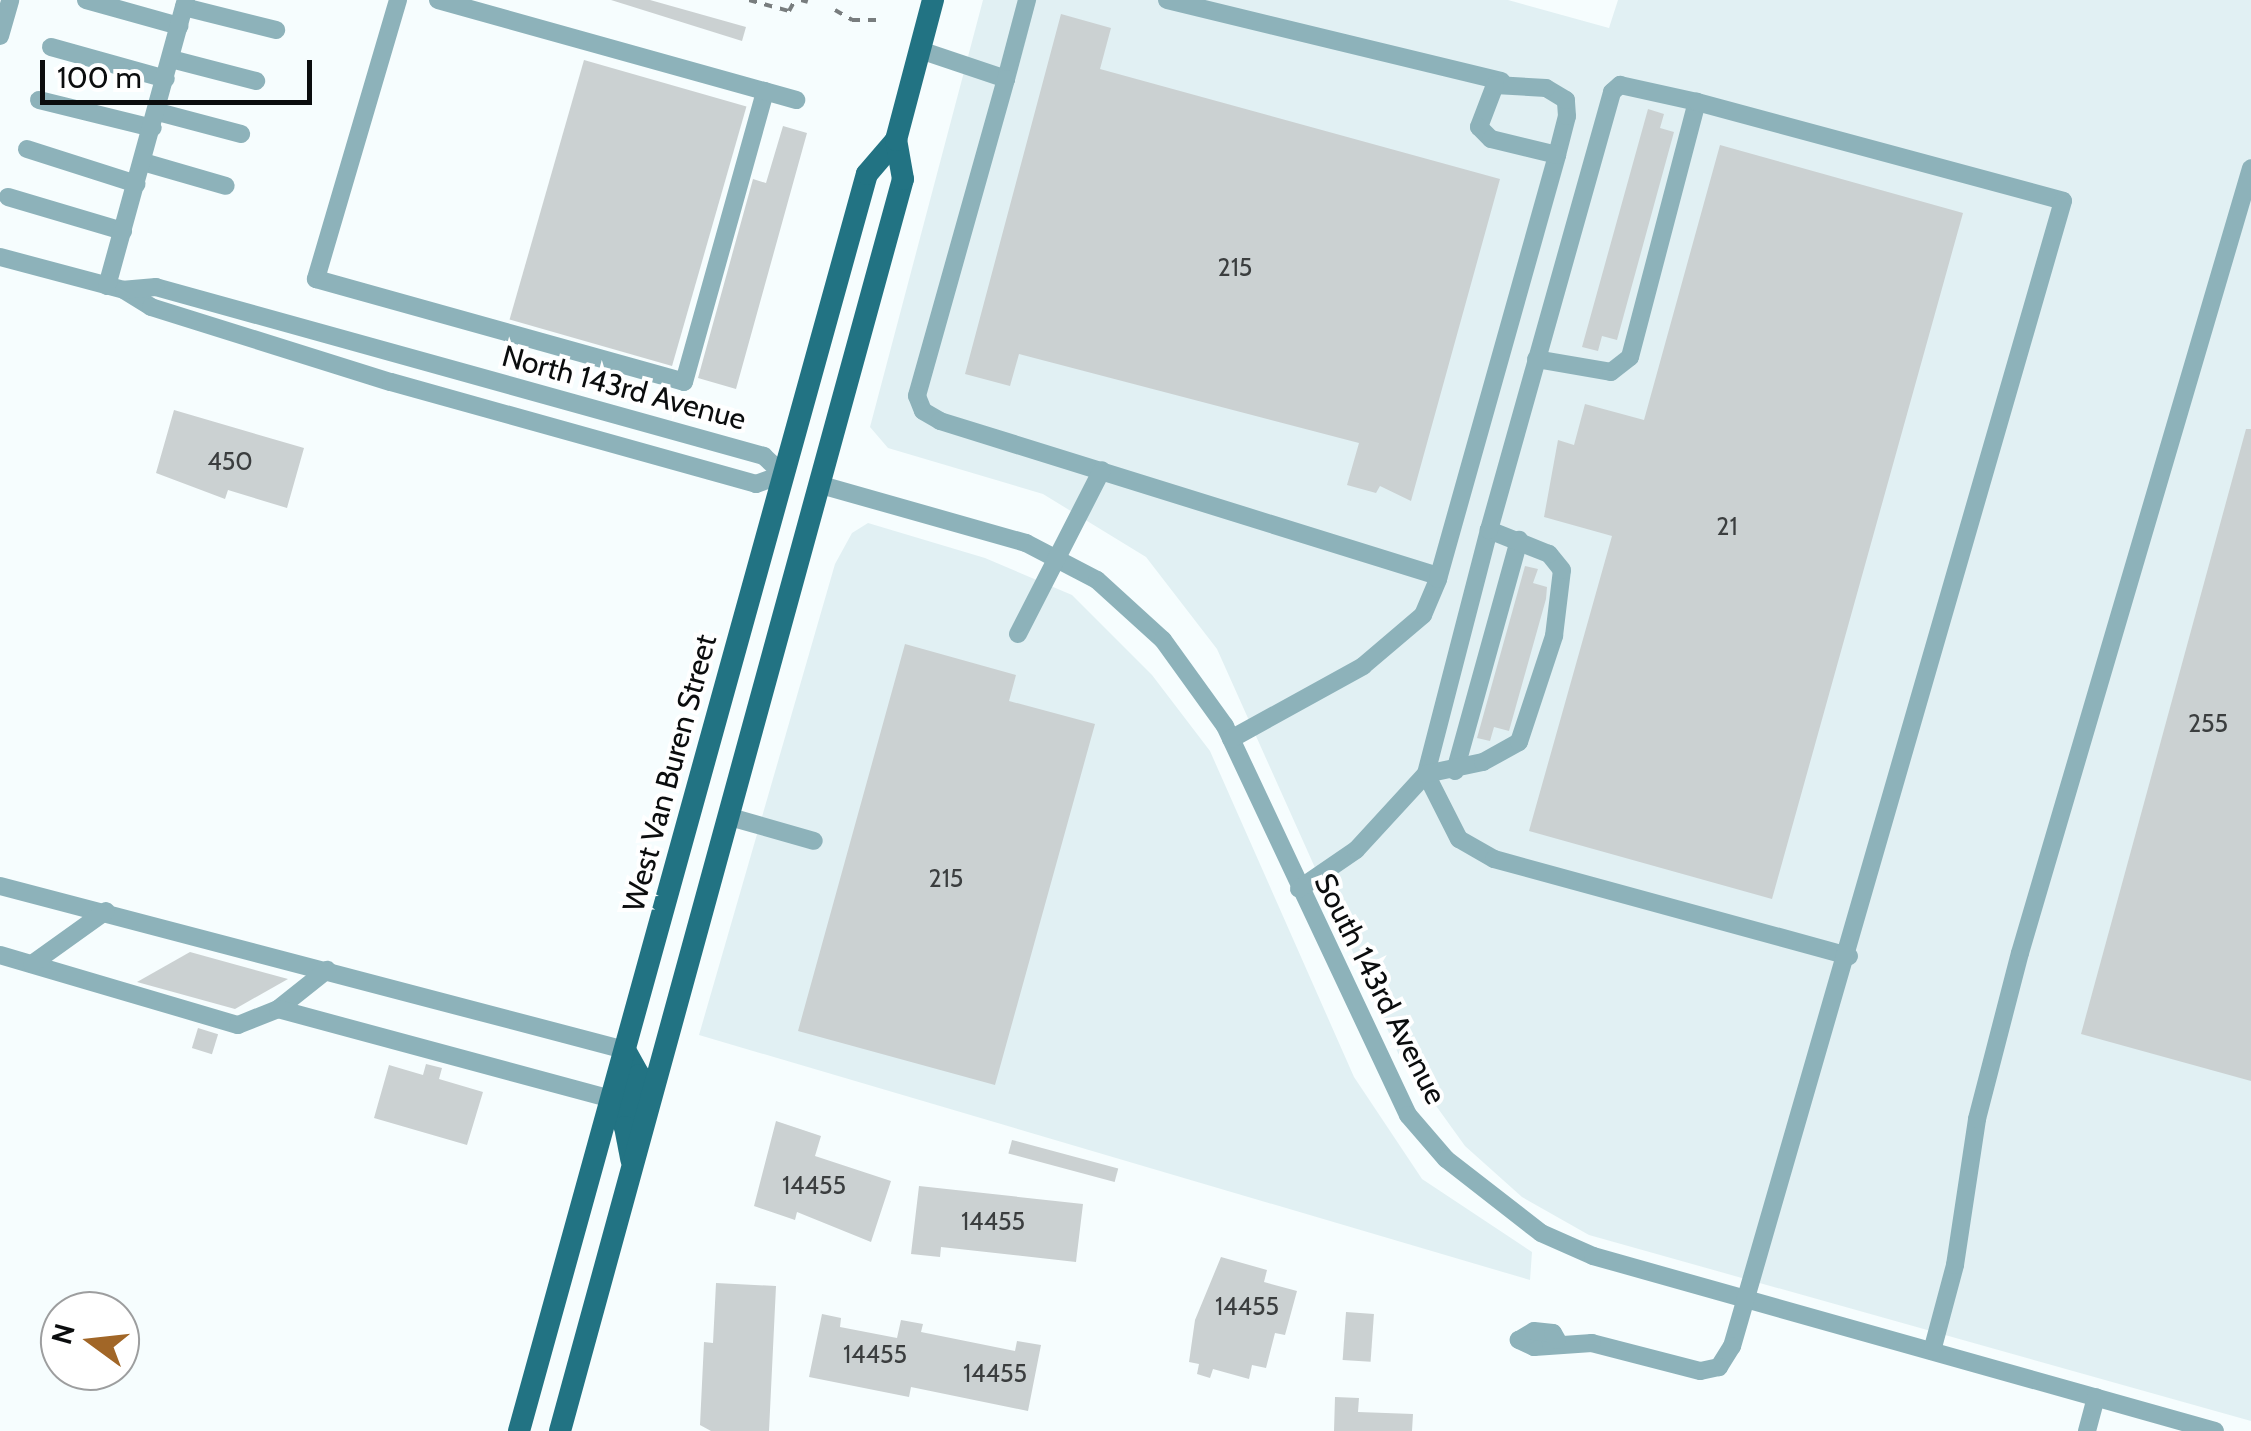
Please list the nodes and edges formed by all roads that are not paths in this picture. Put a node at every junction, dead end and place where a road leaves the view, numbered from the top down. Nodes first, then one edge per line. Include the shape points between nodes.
1 (10, 0) edge
2 (86, 0) edge
3 (398, 0) edge
4 (438, 0) edge
5 (933, 0) edge
6 (1027, 0) edge
7 (1167, 0) edge
8 (183, 11) edge
9 (276, 30) dead end
10 (0, 36) edge
11 (51, 47) dead end
12 (920, 50) junction
13 (171, 59) junction
14 (166, 78) junction
15 (1006, 79) junction
16 (256, 80) dead end
17 (1500, 82) junction
18 (765, 91) junction
19 (39, 100) dead end
20 (796, 100) dead end
21 (1696, 102) junction
22 (155, 120) junction
23 (242, 134) dead end
24 (896, 140) junction
25 (26, 148) dead end
26 (1557, 155) junction
27 (143, 162) junction
28 (2251, 168) edge
29 (136, 184) junction
30 (226, 186) dead end
31 (8, 198) dead end
32 (123, 231) junction
33 (0, 257) edge
34 (115, 288) junction
35 (1536, 359) junction
36 (1102, 470) junction
37 (784, 474) junction
38 (822, 485) junction
39 (1488, 530) junction
40 (1520, 540) junction
41 (1056, 557) junction
42 (1438, 576) junction
43 (1018, 634) dead end
44 (1231, 739) junction
45 (1455, 770) junction
46 (1426, 774) junction
47 (730, 817) junction
48 (814, 840) dead end
49 (0, 886) edge
50 (1298, 889) junction
51 (106, 911) junction
52 (0, 955) edge
53 (1849, 956) junction
54 (32, 964) junction
55 (327, 970) junction
56 (278, 1009) junction
57 (625, 1050) junction
58 (611, 1099) junction
59 (632, 1169) junction
60 (1746, 1299) junction
61 (1557, 1340) dead end
62 (1932, 1351) junction
63 (2096, 1397) junction
64 (519, 1431) edge
65 (560, 1431) edge
66 (2088, 1431) edge
67 (2216, 1431) edge

1 - 10 street
2 - 8 street
3 - 18 street via 316,279 684,382
4 - 18 street
5 - 12 main road, West Van Buren Street
6 - 15 street
7 - 17 street
8 - 9 street
8 - 13 street
11 - 14 street
12 - 15 street
12 - 24 main road, West Van Buren Street
13 - 14 street
13 - 16 street
14 - 22 street
15 - 36 street via 917,396 940,422
17 - 26 street via 1546,88 1566,100
17 - 26 street via 1486,98 1479,127 1491,139
18 - 20 street
19 - 22 street
21 - 35 street via 1630,358 1611,372
21 - 35 street via 1620,86 1612,92
21 - 53 street via 2063,201
22 - 23 street
22 - 27 street
24 - 37 main road, West Van Buren Street via 866,174
24 - 38 main road, West Van Buren Street via 903,179
25 - 29 street
26 - 42 street
27 - 29 street
27 - 30 street
28 - 62 street via 2016,971 1977,1119 1955,1265
29 - 32 street
31 - 32 street
32 - 34 street
33 - 34 street, North 143rd Avenue
34 - 37 street, North 143rd Avenue via 156,287 764,456
34 - 37 street, North 143rd Avenue via 151,306 390,382 756,484
35 - 39 street
36 - 41 street
36 - 42 street
37 - 38 main road
37 - 57 main road, West Van Buren Street
38 - 41 street, South 143rd Avenue via 963,521
38 - 47 main road, West Van Buren Street
39 - 40 street
39 - 46 street
40 - 45 street
40 - 45 street via 1549,554 1562,570 1554,636 1519,742
41 - 43 street
41 - 44 street, South 143rd Avenue via 1097,580 1163,640
42 - 44 street via 1424,615 1406,634
44 - 50 street, South 143rd Avenue
45 - 46 street
46 - 50 street via 1356,850
46 - 53 street via 1459,839 1472,850
47 - 48 street
47 - 59 main road, West Van Buren Street
49 - 51 street
50 - 60 street, South 143rd Avenue via 1408,1114 1446,1159 1542,1233 1593,1256
51 - 54 street
51 - 55 street
52 - 54 street
53 - 60 street
54 - 56 street via 238,1025
55 - 56 street
55 - 57 street
56 - 58 street
57 - 58 main road, West Van Buren Street
57 - 59 main road via 639,1075 625,1127
58 - 64 main road, West Van Buren Street
59 - 65 main road, West Van Buren Street
60 - 61 street via 1720,1367 1681,1369 1592,1342
60 - 62 street, South 143rd Avenue
62 - 63 street, South 143rd Avenue
63 - 66 street
63 - 67 street, South 143rd Avenue

